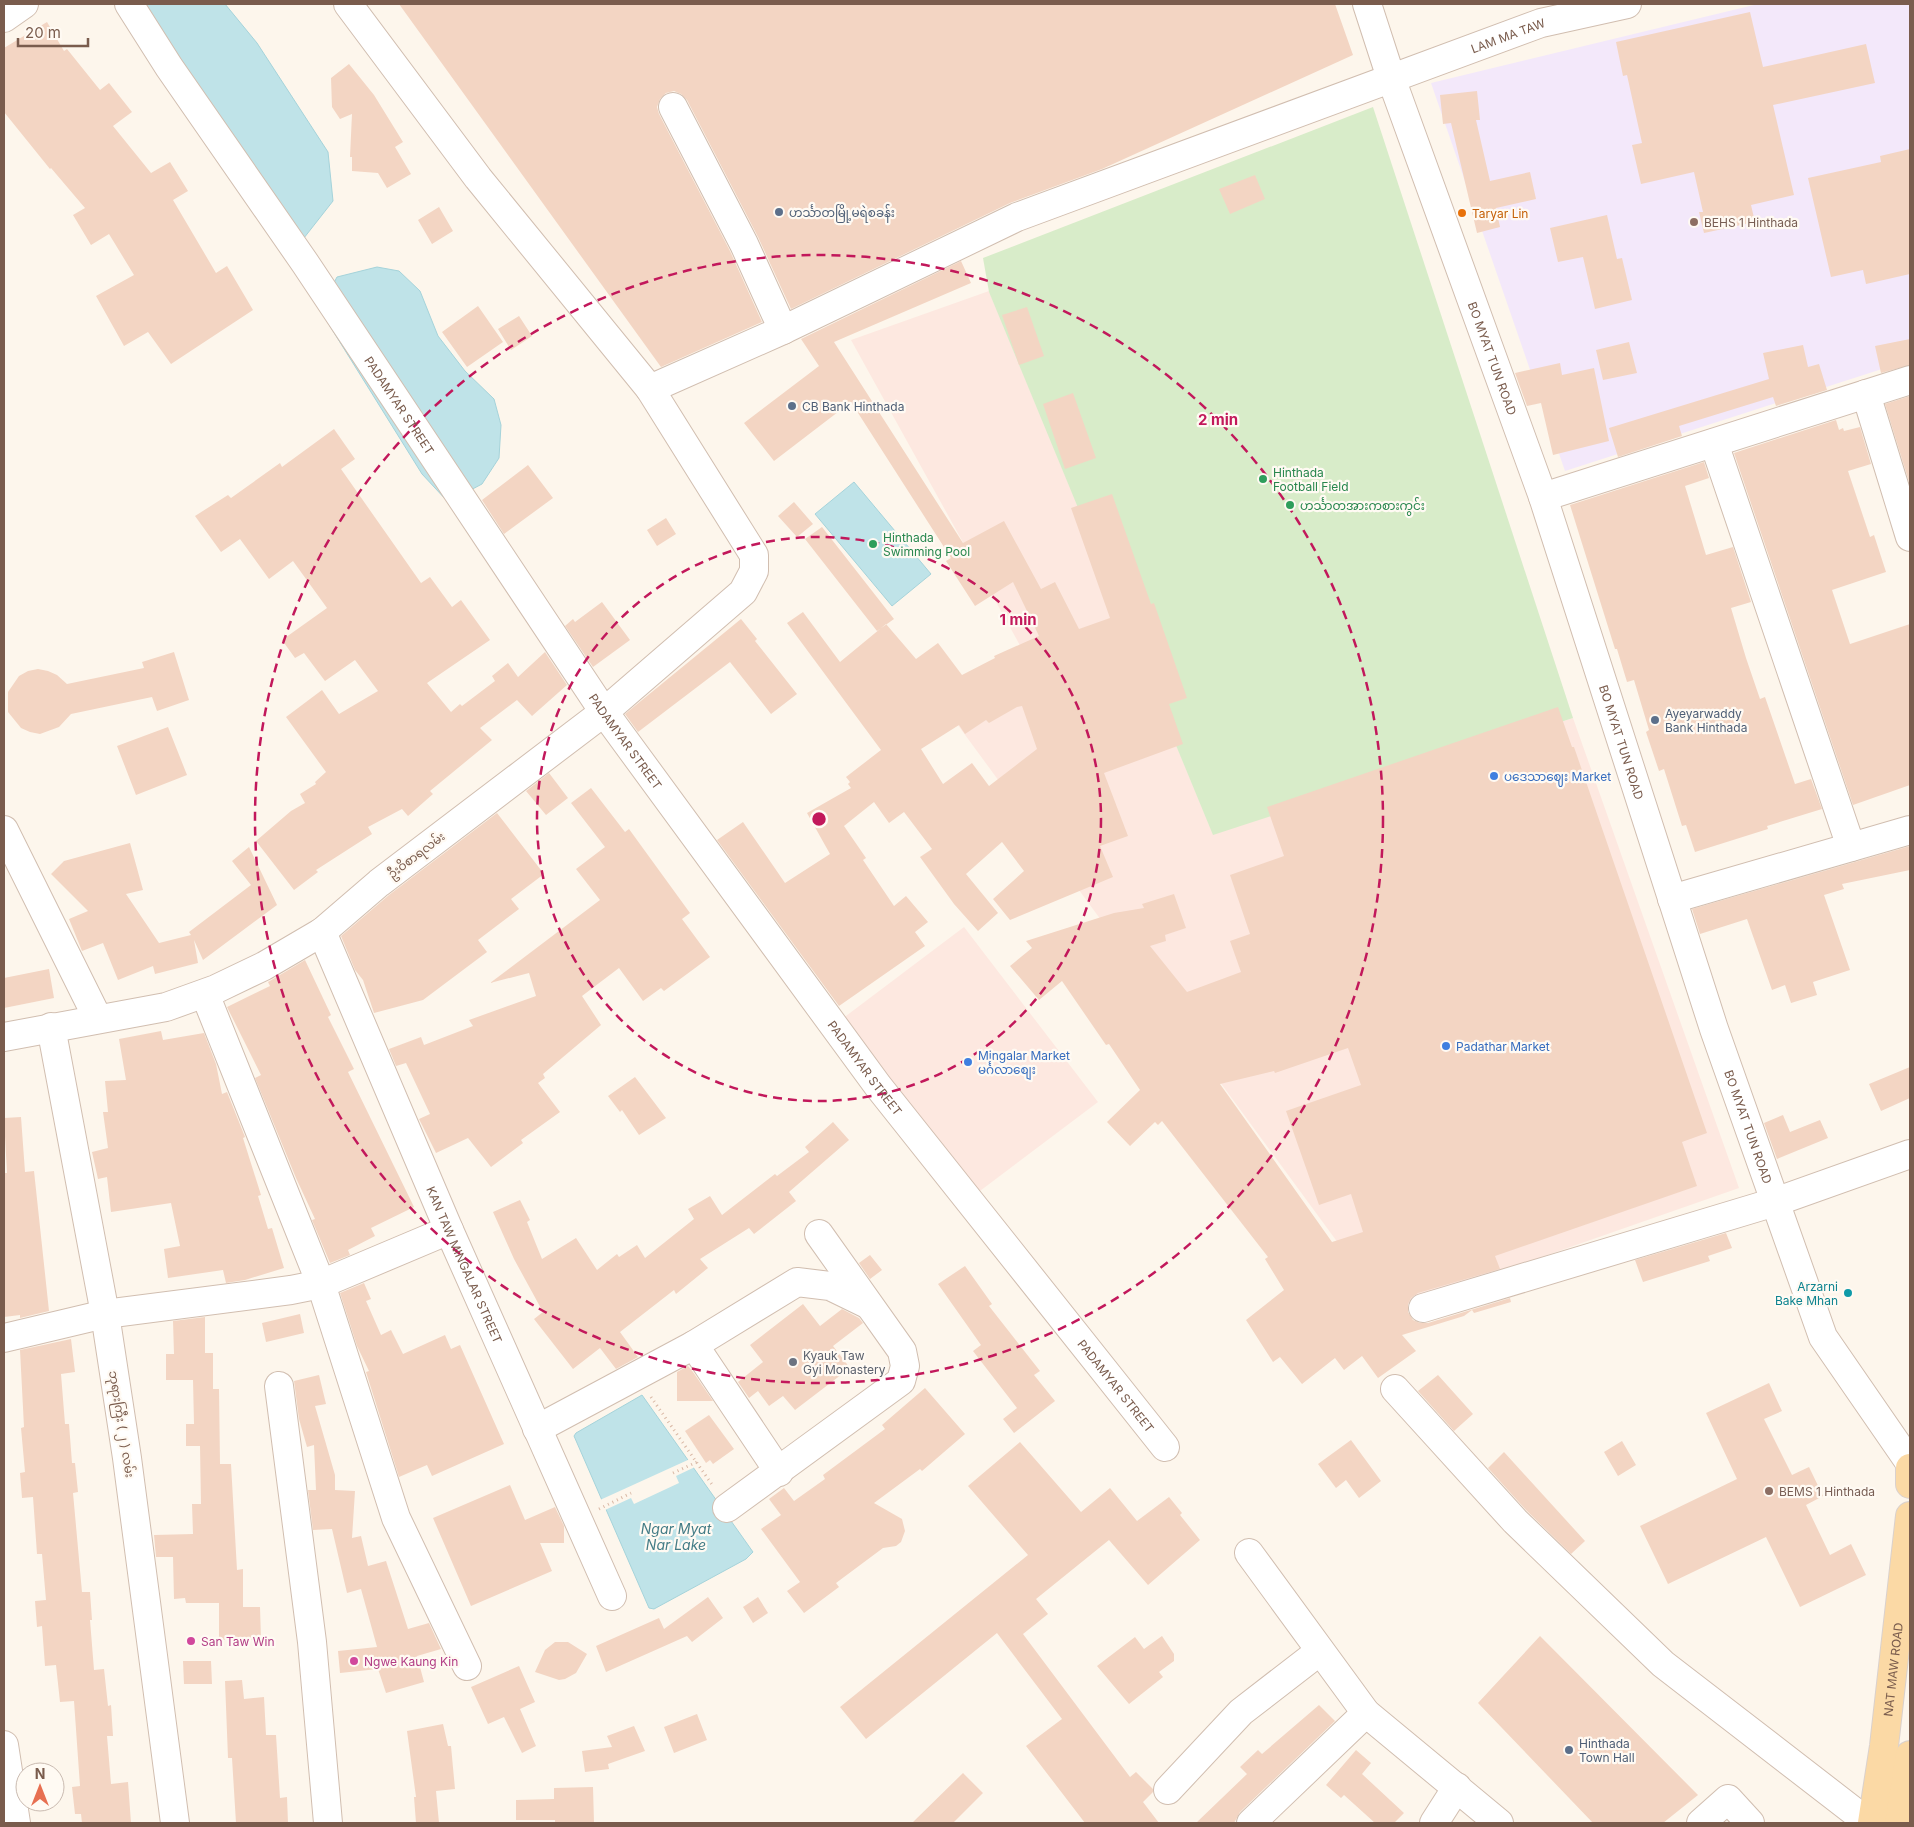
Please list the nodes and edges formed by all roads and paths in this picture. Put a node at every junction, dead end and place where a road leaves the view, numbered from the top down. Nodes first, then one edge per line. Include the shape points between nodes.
1 (24, 4) edge
2 (129, 4) edge
3 (348, 4) edge
4 (1367, 4) edge
5 (1627, 4) edge
6 (4, 18) edge
7 (1391, 78) junction
8 (673, 107) dead end
9 (783, 330) junction
10 (1910, 380) edge
11 (650, 389) junction
12 (1866, 394) junction
13 (1714, 443) junction
14 (1543, 497) junction
15 (1910, 538) edge
16 (604, 712) junction
17 (4, 830) edge
18 (1910, 830) edge
19 (1852, 847) junction
20 (1672, 899) junction
21 (322, 932) junction
22 (205, 994) junction
23 (98, 1019) junction
24 (51, 1027) junction
25 (4, 1036) edge
26 (1910, 1154) edge
27 (1775, 1202) junction
28 (449, 1230) junction
29 (819, 1234) dead end
30 (321, 1284) junction
31 (871, 1306) junction
32 (1423, 1308) dead end
33 (105, 1314) junction
34 (4, 1338) edge
35 (694, 1345) junction
36 (636, 1376) junction
37 (279, 1386) dead end
38 (1396, 1389) dead end
39 (537, 1429) junction
40 (1165, 1447) dead end
41 (696, 1463) junction
42 (1910, 1463) edge
43 (1910, 1468) edge
44 (779, 1472) junction
45 (673, 1474) dead end
46 (1910, 1484) edge
47 (631, 1493) dead end
48 (603, 1507) dead end
49 (727, 1508) joint
50 (1910, 1516) edge
51 (1249, 1553) dead end
52 (612, 1596) dead end
53 (1320, 1651) junction
54 (467, 1666) dead end
55 (1366, 1713) junction
56 (4, 1745) edge
57 (1910, 1755) edge
58 (1457, 1787) junction
59 (1168, 1790) dead end
60 (16, 1823) edge
61 (175, 1823) edge
62 (328, 1823) edge
63 (1250, 1823) edge
64 (1434, 1823) edge
65 (1498, 1823) edge
66 (1701, 1823) edge
67 (1750, 1823) edge
68 (1871, 1823) edge
69 (1899, 1823) edge

1 - 6 street
2 - 16 street, PADAMYAR STREET
3 - 11 street via 478,178
4 - 7 street, BO MYAT TUN ROAD
5 - 7 street, LAM MA TAW via 1541,23
7 - 9 street, LAM MA TAW via 1017,217
7 - 14 street, BO MYAT TUN ROAD
8 - 9 street via 744,244
9 - 11 street, LAM MA TAW
10 - 12 street
11 - 16 street, ဦးဝိစာရလမ်း via 754,555 754,571 743,592
12 - 13 street
12 - 15 street
13 - 14 street
13 - 19 street
14 - 20 street, BO MYAT TUN ROAD
16 - 21 street, ဦးဝိစာရလမ်း via 379,883
16 - 40 street, PADAMYAR STREET via 878,1086
17 - 23 street
18 - 19 street
19 - 20 street
20 - 27 street, BO MYAT TUN ROAD
21 - 22 street, ဦးဝိစာရလမ်း via 264,966
21 - 28 street, KAN TAW MINGALAR STREET
22 - 23 street, ဦးဝိစာရလမ်း via 166,1007
22 - 30 street
23 - 24 street, ဦးဝိစာရလမ်း
24 - 25 street, ဦးဝိစာရလမ်း
24 - 33 street, ဘုရားကြီး ( ၂ ) လမ်း
26 - 27 street
27 - 32 street
27 - 42 street, BO MYAT TUN ROAD via 1823,1337
28 - 30 street
28 - 39 street, KAN TAW MINGALAR STREET
29 - 31 street
30 - 33 street
30 - 54 street via 396,1518
31 - 35 street via 830,1286 797,1282
31 - 44 street via 902,1351 906,1366 901,1381
33 - 34 street
33 - 61 street, ဘုရားကြီး ( ၂ ) လမ်း
35 - 36 street
35 - 44 street
36 - 39 street
36 - 41 path
37 - 62 street via 312,1642
38 - 68 street via 1515,1522 1663,1664
39 - 52 street, KAN TAW MINGALAR STREET
41 - 45 path
41 - 49 path
43 - 46 main road
44 - 49 street
47 - 48 path
50 - 68 main road, NAT MAW ROAD via 1885,1736
51 - 53 street
53 - 55 street
53 - 59 street via 1242,1712
55 - 58 street
55 - 63 street
56 - 60 street
57 - 69 main road
58 - 64 street
58 - 65 street
66 - 67 street via 1728,1799

